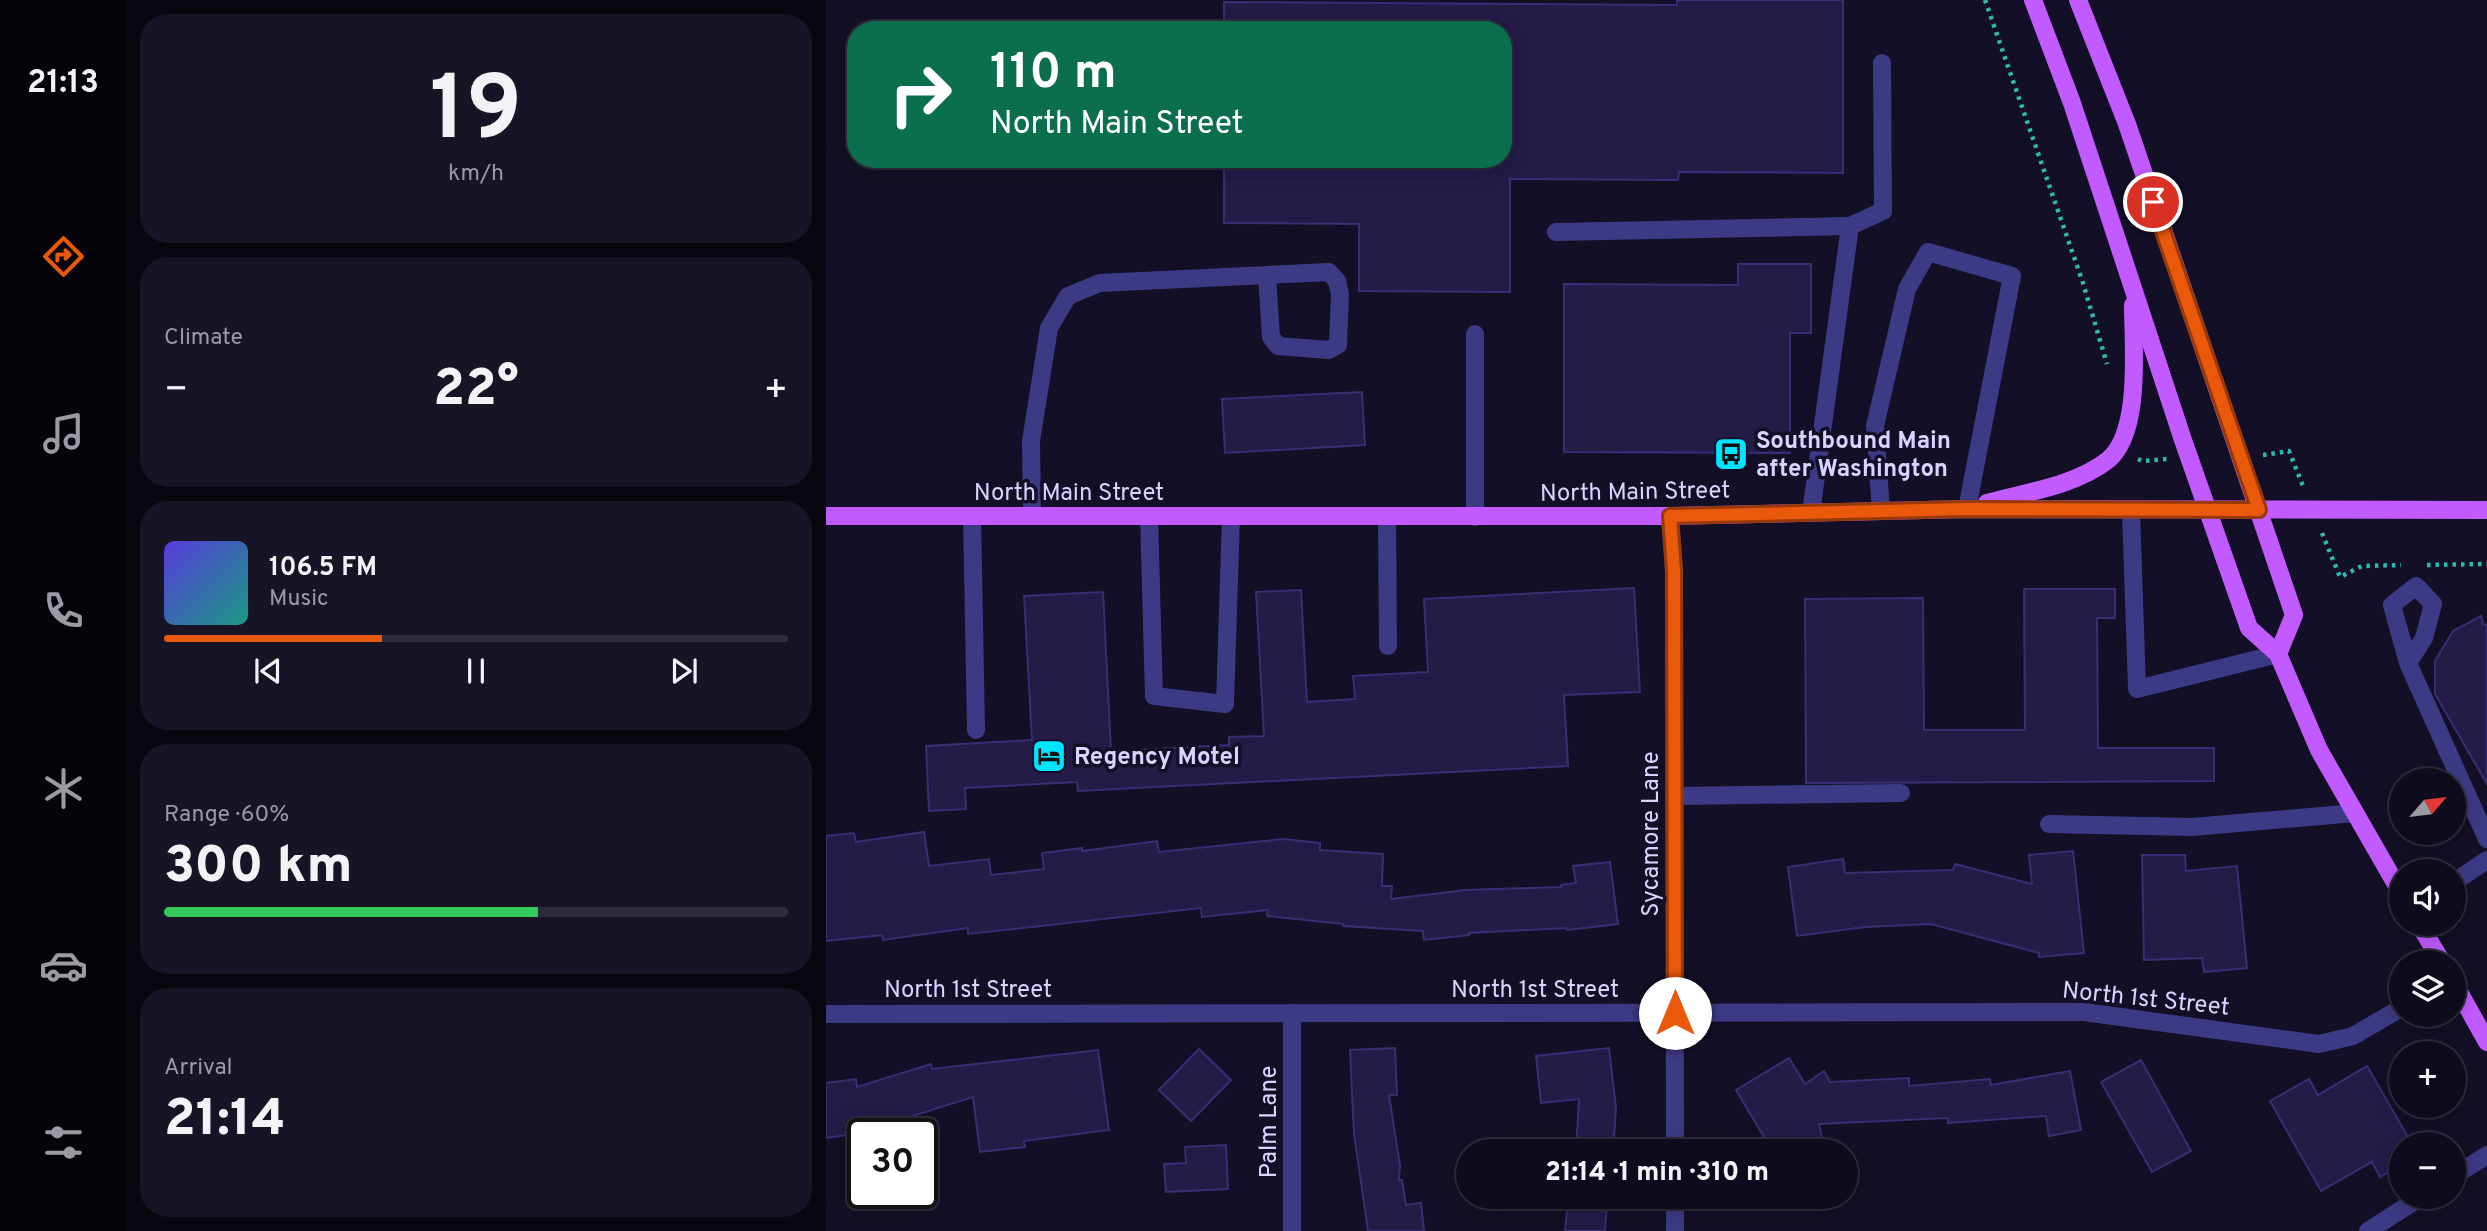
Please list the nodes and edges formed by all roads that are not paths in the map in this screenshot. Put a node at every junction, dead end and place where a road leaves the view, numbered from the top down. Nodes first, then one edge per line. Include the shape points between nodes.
1 (2033, 0) edge
2 (2078, 0) edge
3 (1882, 63) dead end
4 (1850, 226) junction
5 (1556, 232) dead end
6 (1267, 275) junction
7 (2133, 287) junction
8 (1475, 334) dead end
9 (1966, 509) junction
10 (2131, 510) junction
11 (2207, 510) junction
12 (2259, 510) junction
13 (2487, 510) edge
14 (1881, 511) junction
15 (1811, 513) junction
16 (826, 516) edge
17 (972, 516) junction
18 (1032, 516) junction
19 (1149, 516) junction
20 (1231, 516) junction
21 (1670, 516) junction
22 (1387, 517) junction
23 (1475, 517) junction
24 (1388, 646) dead end
25 (2278, 654) junction
26 (2407, 663) dead end
27 (976, 730) dead end
28 (1901, 793) dead end
29 (1674, 796) junction
30 (2355, 813) junction
31 (2049, 824) dead end
32 (2487, 839) edge
33 (2487, 860) edge
34 (2389, 871) edge
35 (2466, 874) edge
36 (2466, 1004) edge
37 (1292, 1013) junction
38 (1675, 1013) junction
39 (826, 1014) edge
40 (2389, 1015) edge
41 (2487, 1042) edge
42 (1675, 1139) edge
43 (2487, 1155) edge
44 (2466, 1168) edge
45 (1675, 1209) edge
46 (2402, 1209) edge
47 (1293, 1231) edge
48 (1675, 1231) edge
49 (2368, 1231) edge

1 - 7 main road
2 - 12 main road via 2127,124
3 - 4 street via 1883,211
4 - 5 street
4 - 15 street
6 - 6 street via 1329,272 1340,294 1338,345 1329,350 1278,346 1271,337
6 - 18 street via 1100,284 1068,296 1049,328 1031,440
7 - 9 main road via 2134,375 2129,418 2117,450 2108,460 2064,482
7 - 11 main road
8 - 23 street
9 - 10 main road, North Main Street
9 - 14 main road, North Main Street
9 - 14 street via 2012,276 1928,252 1907,289 1875,426
10 - 11 main road, North Main Street
10 - 25 street via 2137,689
11 - 12 main road, North Main Street
11 - 25 main road via 2249,628
12 - 13 main road, North Main Street
12 - 25 main road via 2294,615
14 - 15 main road, North Main Street
15 - 21 main road, North Main Street
16 - 17 main road, North Main Street
17 - 18 main road, North Main Street
17 - 27 street
18 - 19 main road, North Main Street
19 - 20 main road, North Main Street
19 - 20 street via 1154,696 1225,704
20 - 22 main road, North Main Street
21 - 23 main road, North Main Street
21 - 29 street, Sycamore Lane
22 - 23 main road, North Main Street
22 - 24 street
25 - 30 main road via 2319,750
26 - 32 street
28 - 29 street
29 - 38 street, Sycamore Lane
30 - 31 street via 2192,827
30 - 34 main road
33 - 35 street
36 - 41 main road
37 - 38 street, North 1st Street
37 - 39 street, North 1st Street
37 - 47 street, Palm Lane
38 - 40 street, North 1st Street via 2084,1012 2319,1044 2353,1035
38 - 42 street, Sycamore Lane
43 - 44 street
45 - 48 street
46 - 49 street

